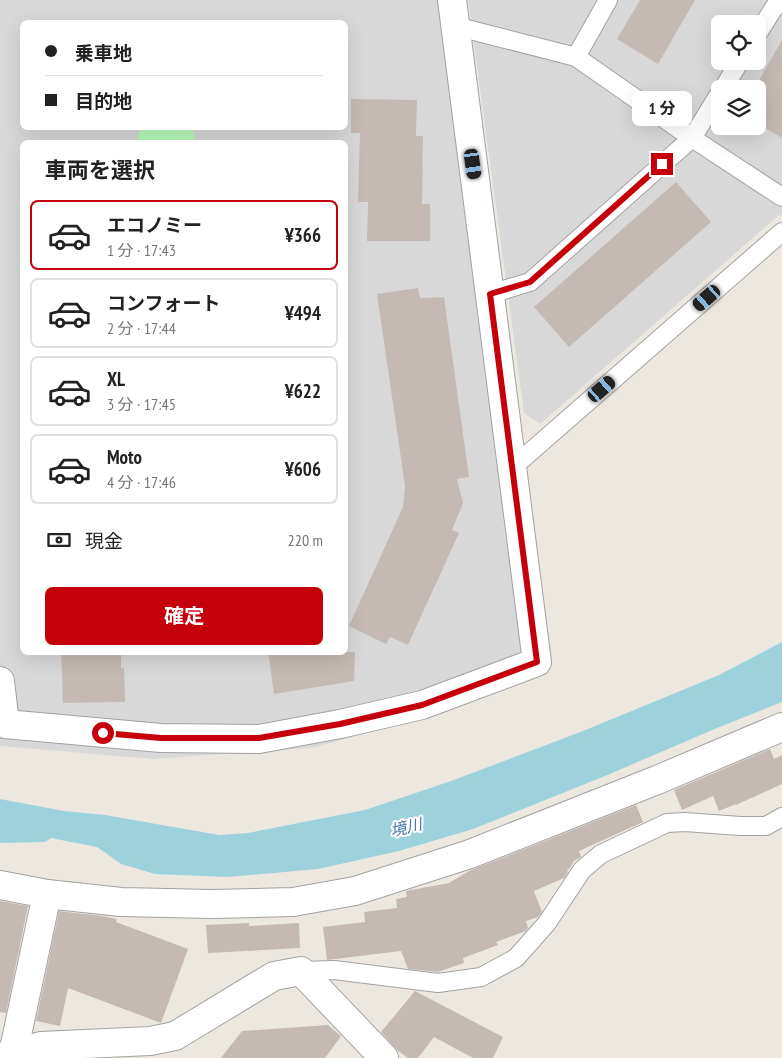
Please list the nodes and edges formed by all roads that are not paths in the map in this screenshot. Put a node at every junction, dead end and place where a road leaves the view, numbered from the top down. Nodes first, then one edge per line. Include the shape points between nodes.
1 (608, 0) edge
2 (778, 0) edge
3 (453, 13) edge
4 (766, 20) edge
5 (576, 57) junction
6 (711, 107) edge
7 (692, 138) junction
8 (782, 197) edge
9 (782, 232) edge
10 (490, 294) junction
11 (512, 468) junction
12 (0, 681) edge
13 (782, 727) edge
14 (782, 817) edge
15 (0, 885) edge
16 (47, 894) junction
17 (301, 971) junction
18 (6, 1056) edge
19 (384, 1058) edge

1 - 5 lane
2 - 4 lane
3 - 5 lane
3 - 10 street
5 - 7 lane
6 - 7 lane
7 - 8 lane
7 - 10 lane via 530,282
9 - 11 lane
10 - 11 street
11 - 12 street via 537,662 422,705 259,738 161,738 5,724
13 - 16 street via 470,854 355,891 293,902 212,904 120,902
14 - 17 lane via 766,826 667,823 601,854 582,870 547,923 516,958 481,977 438,983 334,970
15 - 16 street
16 - 18 street
17 - 18 street via 274,976 176,1036 150,1041 41,1046
17 - 19 street

